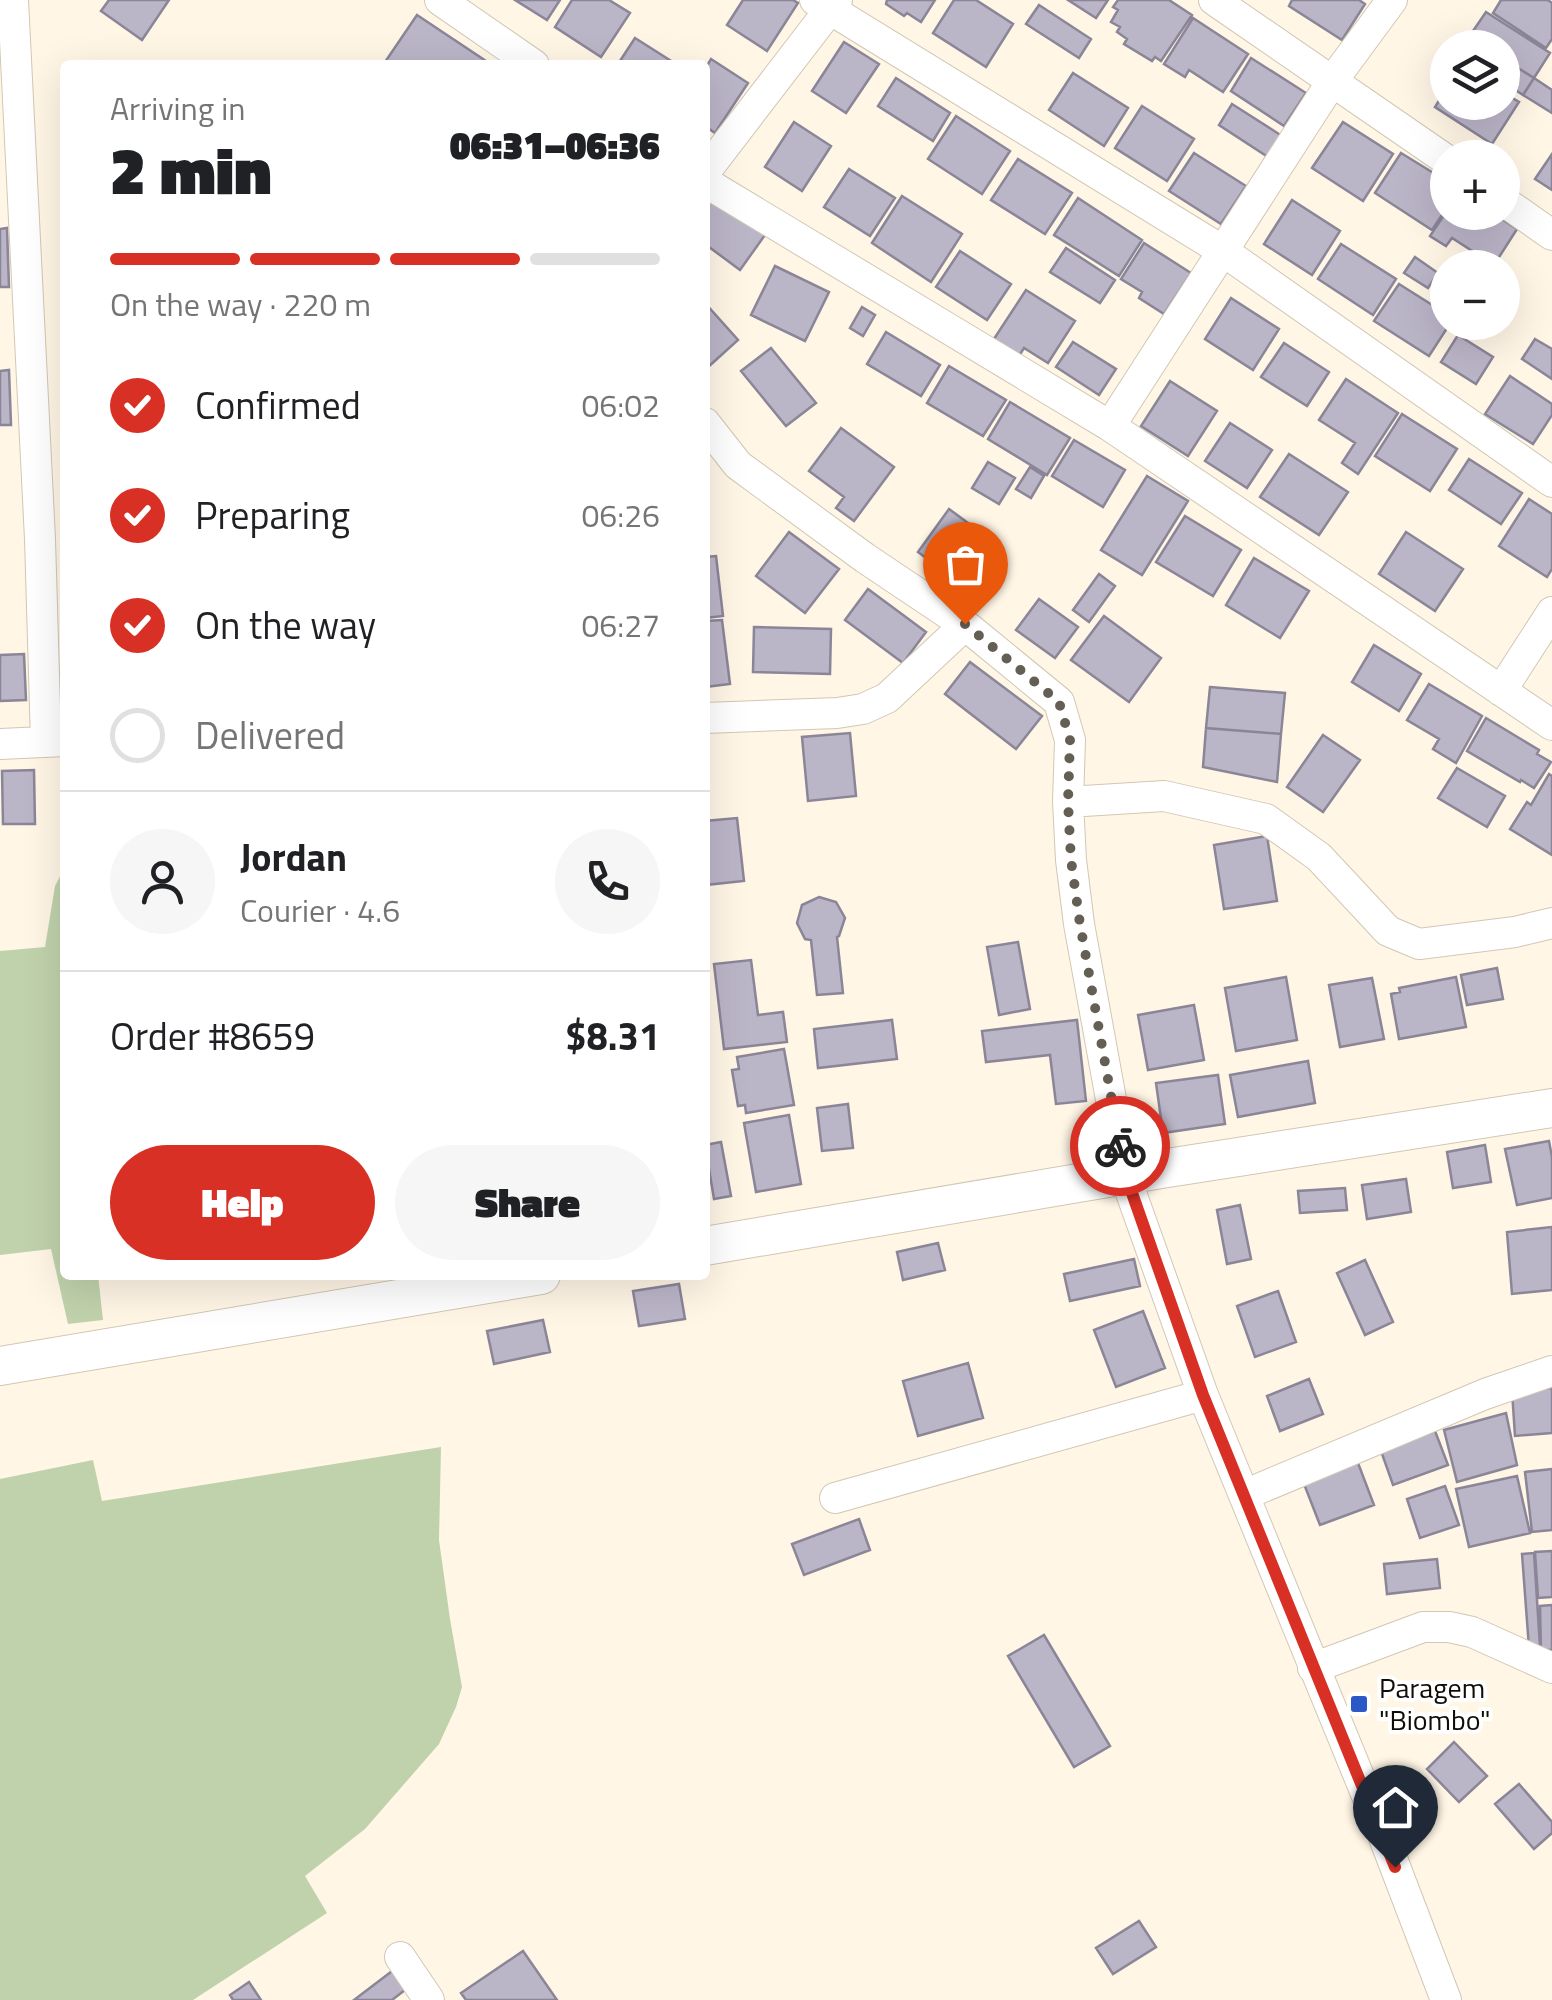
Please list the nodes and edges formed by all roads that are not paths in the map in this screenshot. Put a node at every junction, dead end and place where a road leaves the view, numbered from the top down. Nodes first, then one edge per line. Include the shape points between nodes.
1 (13, 0) edge
2 (440, 0) edge
3 (1214, 0) edge
4 (1392, 0) edge
5 (828, 3) edge
6 (527, 60) edge
7 (1333, 80) junction
8 (1430, 148) edge
9 (710, 165) edge
10 (710, 185) edge
11 (1520, 212) edge
12 (1552, 234) edge
13 (1223, 251) junction
14 (1110, 426) junction
15 (710, 430) edge
16 (1552, 482) edge
17 (53, 538) edge
18 (1552, 612) edge
19 (965, 624) junction
20 (1501, 690) junction
21 (710, 718) edge
22 (1552, 725) edge
23 (56, 741) edge
24 (0, 744) edge
25 (1068, 802) junction
26 (1552, 923) edge
27 (1552, 1108) edge
28 (1126, 1176) junction
29 (710, 1245) edge
30 (511, 1280) edge
31 (0, 1366) edge
32 (1552, 1371) edge
33 (1203, 1395) junction
34 (1244, 1495) junction
35 (835, 1498) dead end
36 (1313, 1668) junction
37 (1552, 1668) edge
38 (400, 1956) dead end
39 (429, 2000) edge
40 (1446, 2000) edge

1 - 17 street
2 - 6 street
3 - 7 street
4 - 7 street
5 - 9 street
5 - 13 street
7 - 8 street
7 - 13 street
10 - 14 street
11 - 12 street
13 - 14 street
13 - 16 street
14 - 20 street
15 - 19 street via 738,465
17 - 23 street
18 - 20 street
19 - 21 street via 888,698 864,708
19 - 25 street via 1059,702 1070,740
20 - 22 street
23 - 24 street
25 - 26 street via 1164,796 1266,819 1319,857 1388,932 1419,944
25 - 28 street via 1080,924
27 - 28 main road
28 - 29 main road
28 - 33 street
30 - 31 main road
32 - 34 street
33 - 34 street
33 - 35 street
34 - 36 street
36 - 37 street via 1423,1628 1472,1632
36 - 40 street
38 - 39 street

